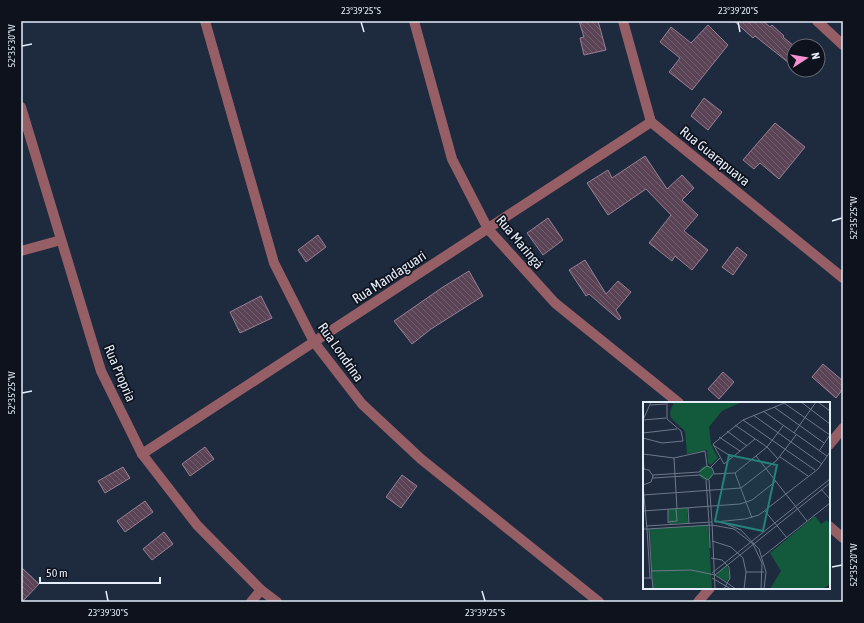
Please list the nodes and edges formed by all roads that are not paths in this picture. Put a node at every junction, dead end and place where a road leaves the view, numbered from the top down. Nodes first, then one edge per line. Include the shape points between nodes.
1 (205, 21) edge
2 (414, 21) edge
3 (624, 21) edge
4 (817, 21) edge
5 (843, 44) edge
6 (21, 107) edge
7 (650, 122) junction
8 (488, 229) junction
9 (61, 240) junction
10 (21, 251) edge
11 (843, 278) edge
12 (314, 342) junction
13 (678, 402) edge
14 (843, 428) edge
15 (830, 444) edge
16 (142, 454) junction
17 (830, 527) edge
18 (843, 538) edge
19 (709, 589) edge
20 (261, 590) junction
21 (252, 602) edge
22 (277, 602) edge
23 (599, 602) edge
24 (698, 602) edge

1 - 12 street, Rua Londrina via 274,262
2 - 8 street, Rua Maringá via 452,159
3 - 7 street
4 - 5 street
6 - 9 street, Rua Propria
7 - 8 street, Rua Mandaguari
7 - 11 street, Rua Guarapuava
8 - 12 street, Rua Mandaguari
8 - 13 street, Rua Maringá via 555,303
9 - 10 street
9 - 16 street, Rua Propria via 100,371
12 - 16 street, Rua Mandaguari
12 - 23 street, Rua Londrina via 362,404 421,459
14 - 15 street
16 - 20 street, Rua Propria via 197,525
17 - 18 street
19 - 24 street
20 - 21 street
20 - 22 street, Rua Propria

